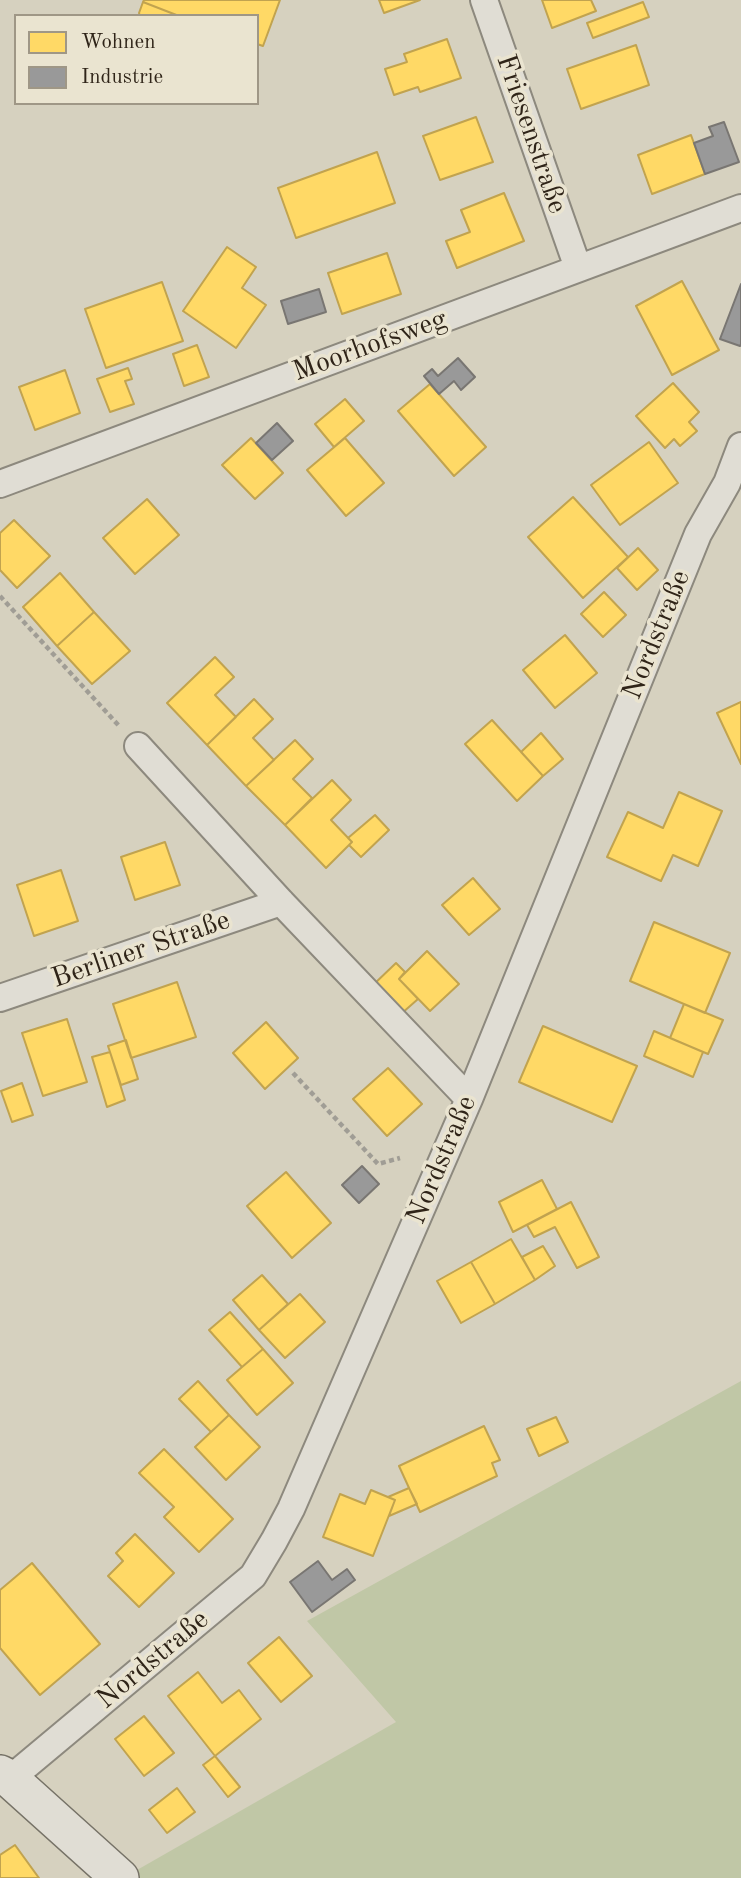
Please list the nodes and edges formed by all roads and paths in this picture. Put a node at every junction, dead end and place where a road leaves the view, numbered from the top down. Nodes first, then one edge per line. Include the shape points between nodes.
1 (484, 0) edge
2 (741, 208) edge
3 (578, 268) junction
4 (741, 446) edge
5 (0, 484) edge
6 (0, 596) edge
7 (138, 746) joint
8 (281, 902) junction
9 (0, 999) edge
10 (293, 1073) dead end
11 (469, 1099) junction
12 (400, 1158) dead end
13 (5, 1777) edge
14 (120, 1878) edge

1 - 3 street, Friesenstraße
2 - 3 street, Moorhofsweg
3 - 5 street, Moorhofsweg
4 - 11 street, Nordstraße via 698,534
6 - 7 path
7 - 8 street
8 - 9 street, Berliner Straße
8 - 11 street
10 - 12 path via 378,1164
11 - 13 street, Nordstraße via 290,1509 253,1576
13 - 14 street

